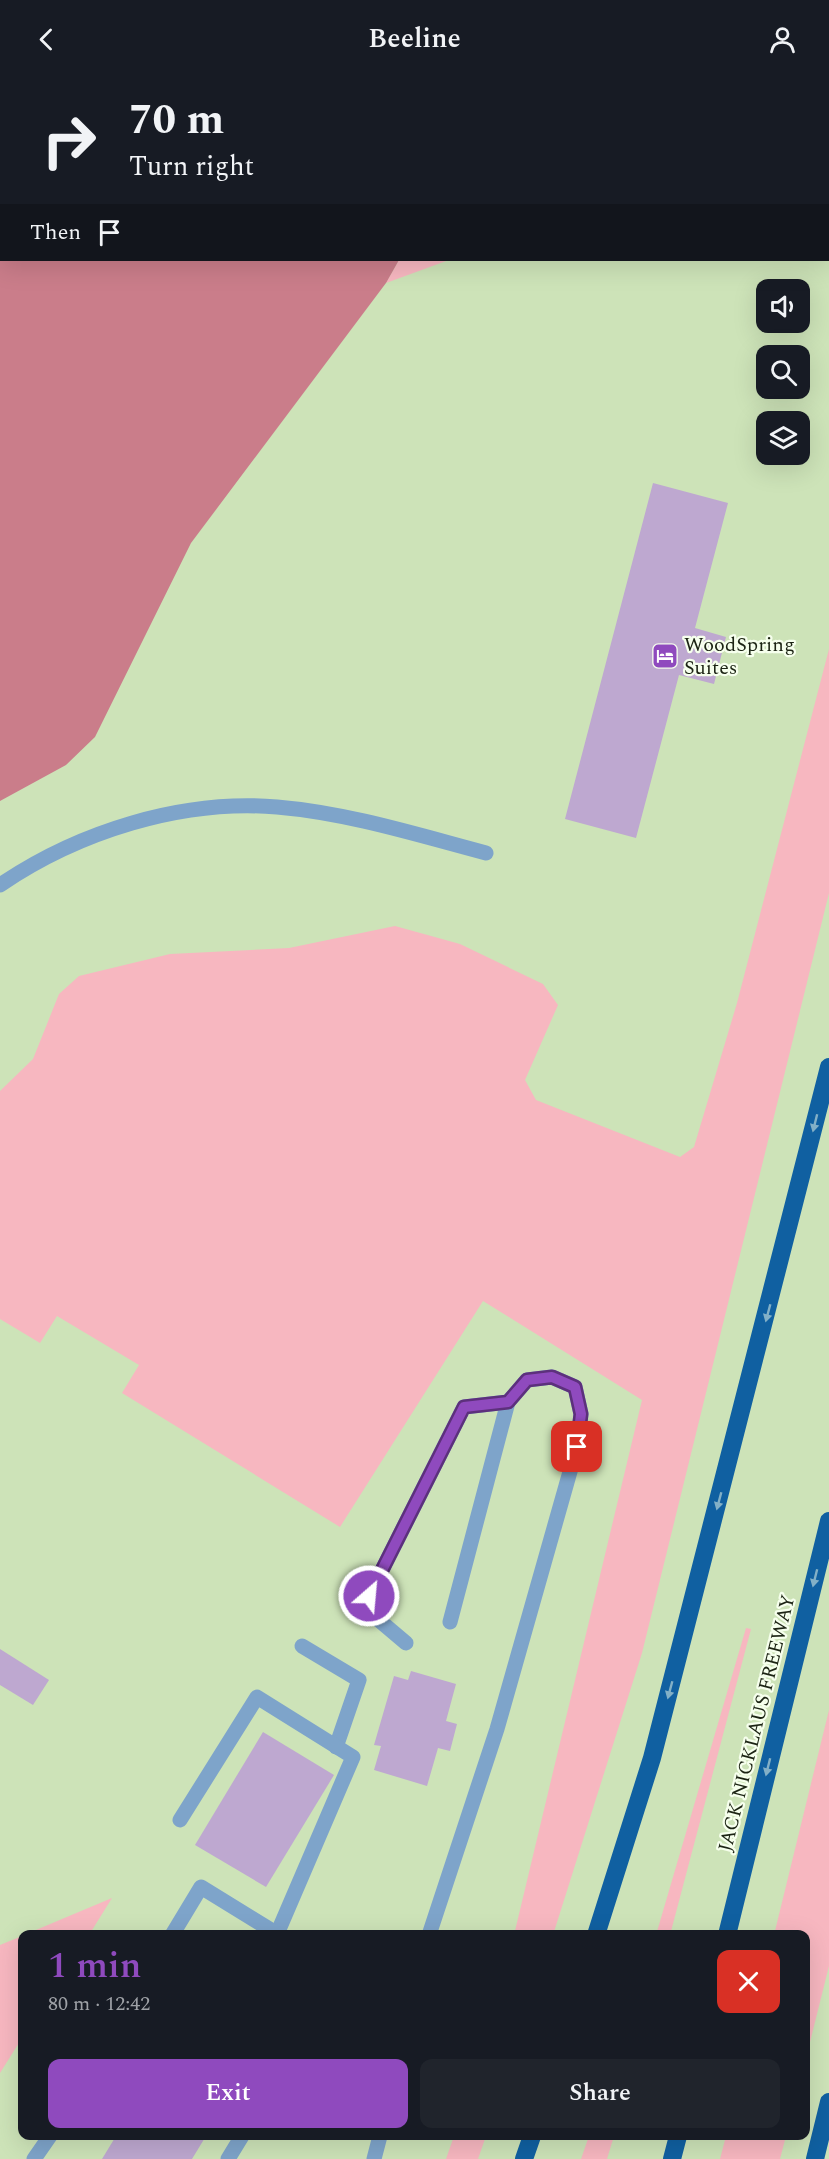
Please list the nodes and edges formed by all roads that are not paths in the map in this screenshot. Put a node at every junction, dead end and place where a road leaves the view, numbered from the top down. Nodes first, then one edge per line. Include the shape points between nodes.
1 (486, 853) dead end
2 (0, 885) edge
3 (829, 1067) edge
4 (508, 1402) junction
5 (829, 1521) edge
6 (450, 1622) dead end
7 (406, 1643) dead end
8 (302, 1646) dead end
9 (336, 1747) junction
10 (180, 1820) dead end
11 (175, 1930) edge
12 (271, 1930) edge
13 (280, 1930) edge
14 (431, 1930) edge
15 (598, 1930) edge
16 (728, 1930) edge
17 (829, 2102) edge
18 (47, 2140) edge
19 (240, 2140) edge
20 (379, 2140) edge
21 (531, 2140) edge
22 (677, 2140) edge
23 (34, 2159) edge
24 (228, 2159) edge
25 (374, 2159) edge
26 (524, 2159) edge
27 (672, 2159) edge
28 (815, 2159) edge

1 - 2 lane via 387,826 327,815 276,807 216,808 155,818 87,838 33,863
3 -> 15 highway via 652,1758
4 - 6 lane
4 - 7 lane via 464,1407 369,1596 367,1610
4 - 14 lane via 527,1380 552,1377 575,1387 581,1414 577,1447 497,1729
5 -> 16 highway, JACK NICKLAUS FREEWAY
8 - 9 lane via 359,1680
9 - 10 lane via 257,1697
9 - 13 lane via 353,1757
11 - 12 lane via 201,1887
17 - 28 highway
18 - 23 lane
19 - 24 lane
20 - 25 lane
21 - 26 highway
22 - 27 highway

